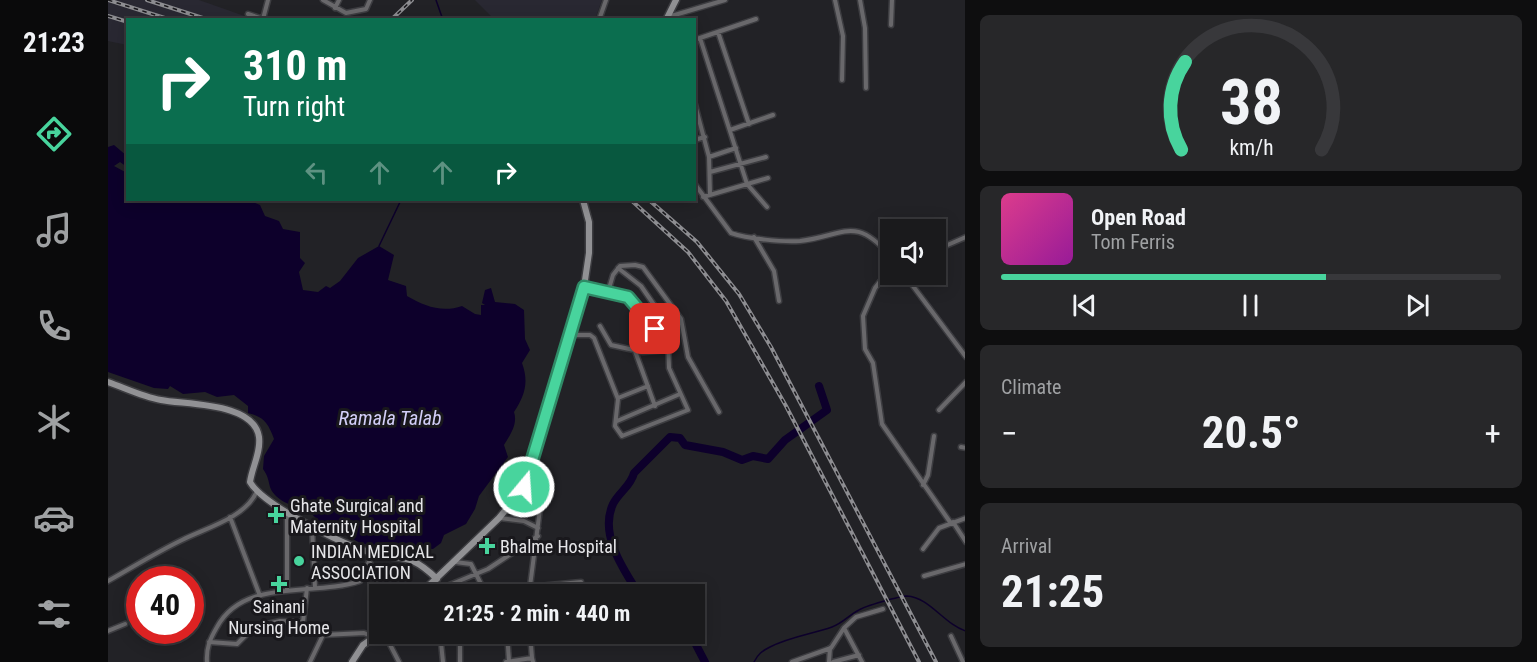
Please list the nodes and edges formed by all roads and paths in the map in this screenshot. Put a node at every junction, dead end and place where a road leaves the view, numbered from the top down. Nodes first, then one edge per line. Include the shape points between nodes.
1 (268, 0) edge
2 (323, 0) edge
3 (339, 0) edge
4 (370, 0) edge
5 (606, 0) edge
6 (676, 0) edge
7 (725, 0) edge
8 (835, 0) edge
9 (860, 0) edge
10 (892, 0) edge
11 (335, 9) junction
12 (248, 14) dead end
13 (262, 18) edge
14 (265, 18) edge
15 (600, 18) edge
16 (667, 18) edge
17 (756, 19) dead end
18 (891, 25) dead end
19 (718, 32) junction
20 (700, 38) junction
21 (696, 39) edge
22 (842, 80) dead end
23 (866, 88) dead end
24 (696, 107) edge
25 (773, 115) dead end
26 (749, 124) junction
27 (730, 130) junction
28 (706, 137) junction
29 (696, 140) edge
30 (736, 148) junction
31 (709, 157) junction
32 (766, 157) dead end
33 (741, 164) junction
34 (710, 172) junction
35 (768, 178) dead end
36 (747, 184) junction
37 (696, 186) edge
38 (711, 194) junction
39 (703, 197) junction
40 (583, 201) edge
41 (767, 207) dead end
42 (754, 237) junction
43 (965, 237) edge
44 (946, 246) edge
45 (880, 247) edge
46 (618, 268) junction
47 (880, 281) edge
48 (912, 285) edge
49 (584, 287) junction
50 (608, 292) junction
51 (779, 301) dead end
52 (600, 326) dead end
53 (655, 329) dead end
54 (570, 335) junction
55 (668, 350) junction
56 (635, 351) junction
57 (965, 356) edge
58 (108, 382) edge
59 (965, 383) edge
60 (648, 386) junction
61 (680, 394) junction
62 (618, 398) junction
63 (655, 406) junction
64 (939, 410) dead end
65 (719, 412) dead end
66 (616, 421) junction
67 (934, 436) dead end
68 (922, 485) junction
69 (524, 487) junction
70 (256, 493) junction
71 (287, 512) junction
72 (230, 517) junction
73 (499, 518) junction
74 (965, 518) edge
75 (951, 522) junction
76 (312, 526) junction
77 (538, 528) junction
78 (538, 536) junction
79 (965, 541) edge
80 (923, 549) dead end
81 (372, 553) junction
82 (369, 562) junction
83 (454, 562) junction
84 (965, 564) edge
85 (476, 574) junction
86 (924, 576) dead end
87 (436, 579) junction
88 (108, 581) edge
89 (581, 582) dead end
90 (377, 584) edge
91 (430, 584) edge
92 (452, 584) edge
93 (481, 584) edge
94 (530, 584) edge
95 (561, 584) edge
96 (307, 588) junction
97 (315, 588) junction
98 (287, 591) junction
99 (260, 596) junction
100 (883, 609) dead end
101 (125, 624) dead end
102 (844, 628) junction
103 (108, 631) edge
104 (369, 635) edge
105 (951, 636) dead end
106 (369, 640) edge
107 (209, 642) junction
108 (388, 644) edge
109 (442, 644) edge
110 (460, 644) edge
111 (507, 644) edge
112 (531, 644) edge
113 (830, 648) junction
114 (815, 653) junction
115 (859, 655) junction
116 (532, 660) edge
117 (207, 662) edge
118 (310, 662) edge
119 (352, 662) edge
120 (399, 662) edge
121 (443, 662) edge
122 (460, 662) edge
123 (508, 662) edge
124 (792, 662) edge
125 (814, 662) edge
126 (831, 662) edge
127 (862, 662) edge
128 (963, 662) edge

1 - 14 street
2 - 11 street
3 - 11 street
4 - 11 street via 366,9 343,13
5 - 15 street
6 - 16 street
7 - 16 street
8 - 22 street via 843,36
9 - 23 street via 865,28
10 - 18 street
12 - 13 street
17 - 19 street
19 - 20 street
19 - 26 street
20 - 21 street
20 - 27 street
24 - 28 street
25 - 26 street
26 - 27 street
27 - 30 street
28 - 29 street
28 - 31 street
30 - 31 street
30 - 33 street
31 - 34 street
32 - 33 street
33 - 34 street
33 - 36 street
34 - 38 street
35 - 36 street
36 - 38 street
36 - 41 street
37 - 39 street
38 - 39 street
39 - 42 street via 728,232
40 - 49 street via 589,222
42 - 45 street via 802,240 850,230 870,237
42 - 51 street via 774,271
43 - 44 street
46 - 50 street
46 - 55 street via 641,286 670,328
46 - 65 street via 643,267 666,298 682,321 691,363
47 - 68 street via 864,312 865,349 873,363 883,427
48 - 57 street
49 - 50 street
49 - 54 street
50 - 53 street via 629,298
52 - 56 street via 610,344
54 - 62 street via 594,338
54 - 69 street
55 - 56 street
55 - 61 street via 670,371
56 - 60 street
58 - 70 street via 159,400 220,407 244,417 259,436 250,482
59 - 64 street
60 - 62 street
60 - 63 street
61 - 63 street
61 - 66 street via 687,410 637,433 622,436
62 - 66 street
63 - 66 street
67 - 68 street
68 - 75 street
69 - 73 street
69 - 77 street via 540,498
70 - 71 street
70 - 72 street via 253,500
71 - 76 street
71 - 98 street
72 - 88 street
72 - 99 street
73 - 77 street via 522,520
73 - 83 street
74 - 75 street
75 - 79 street
75 - 80 street via 934,532
76 - 81 street
76 - 97 street
77 - 78 street
78 - 85 street via 504,561
78 - 94 street
81 - 82 street
81 - 87 street via 409,557
82 - 90 street
82 - 97 street via 360,581
83 - 85 street via 470,563
83 - 87 street
84 - 86 street
85 - 92 street
85 - 93 street
87 - 91 street
89 - 95 street
96 - 97 street
96 - 98 street
96 - 107 street via 303,622 280,621 254,627 237,644
98 - 99 street
99 - 107 street via 228,609
100 - 102 street via 856,617
101 - 103 street
102 - 113 street
102 - 115 street
104 - 118 street via 323,635
105 - 128 street
106 - 119 street
107 - 117 street
108 - 120 street
109 - 121 street
110 - 122 street
111 - 123 street
112 - 116 street
113 - 114 street
113 - 126 street
114 - 124 street
114 - 125 street
115 - 126 street
115 - 127 street
116 - 123 street

